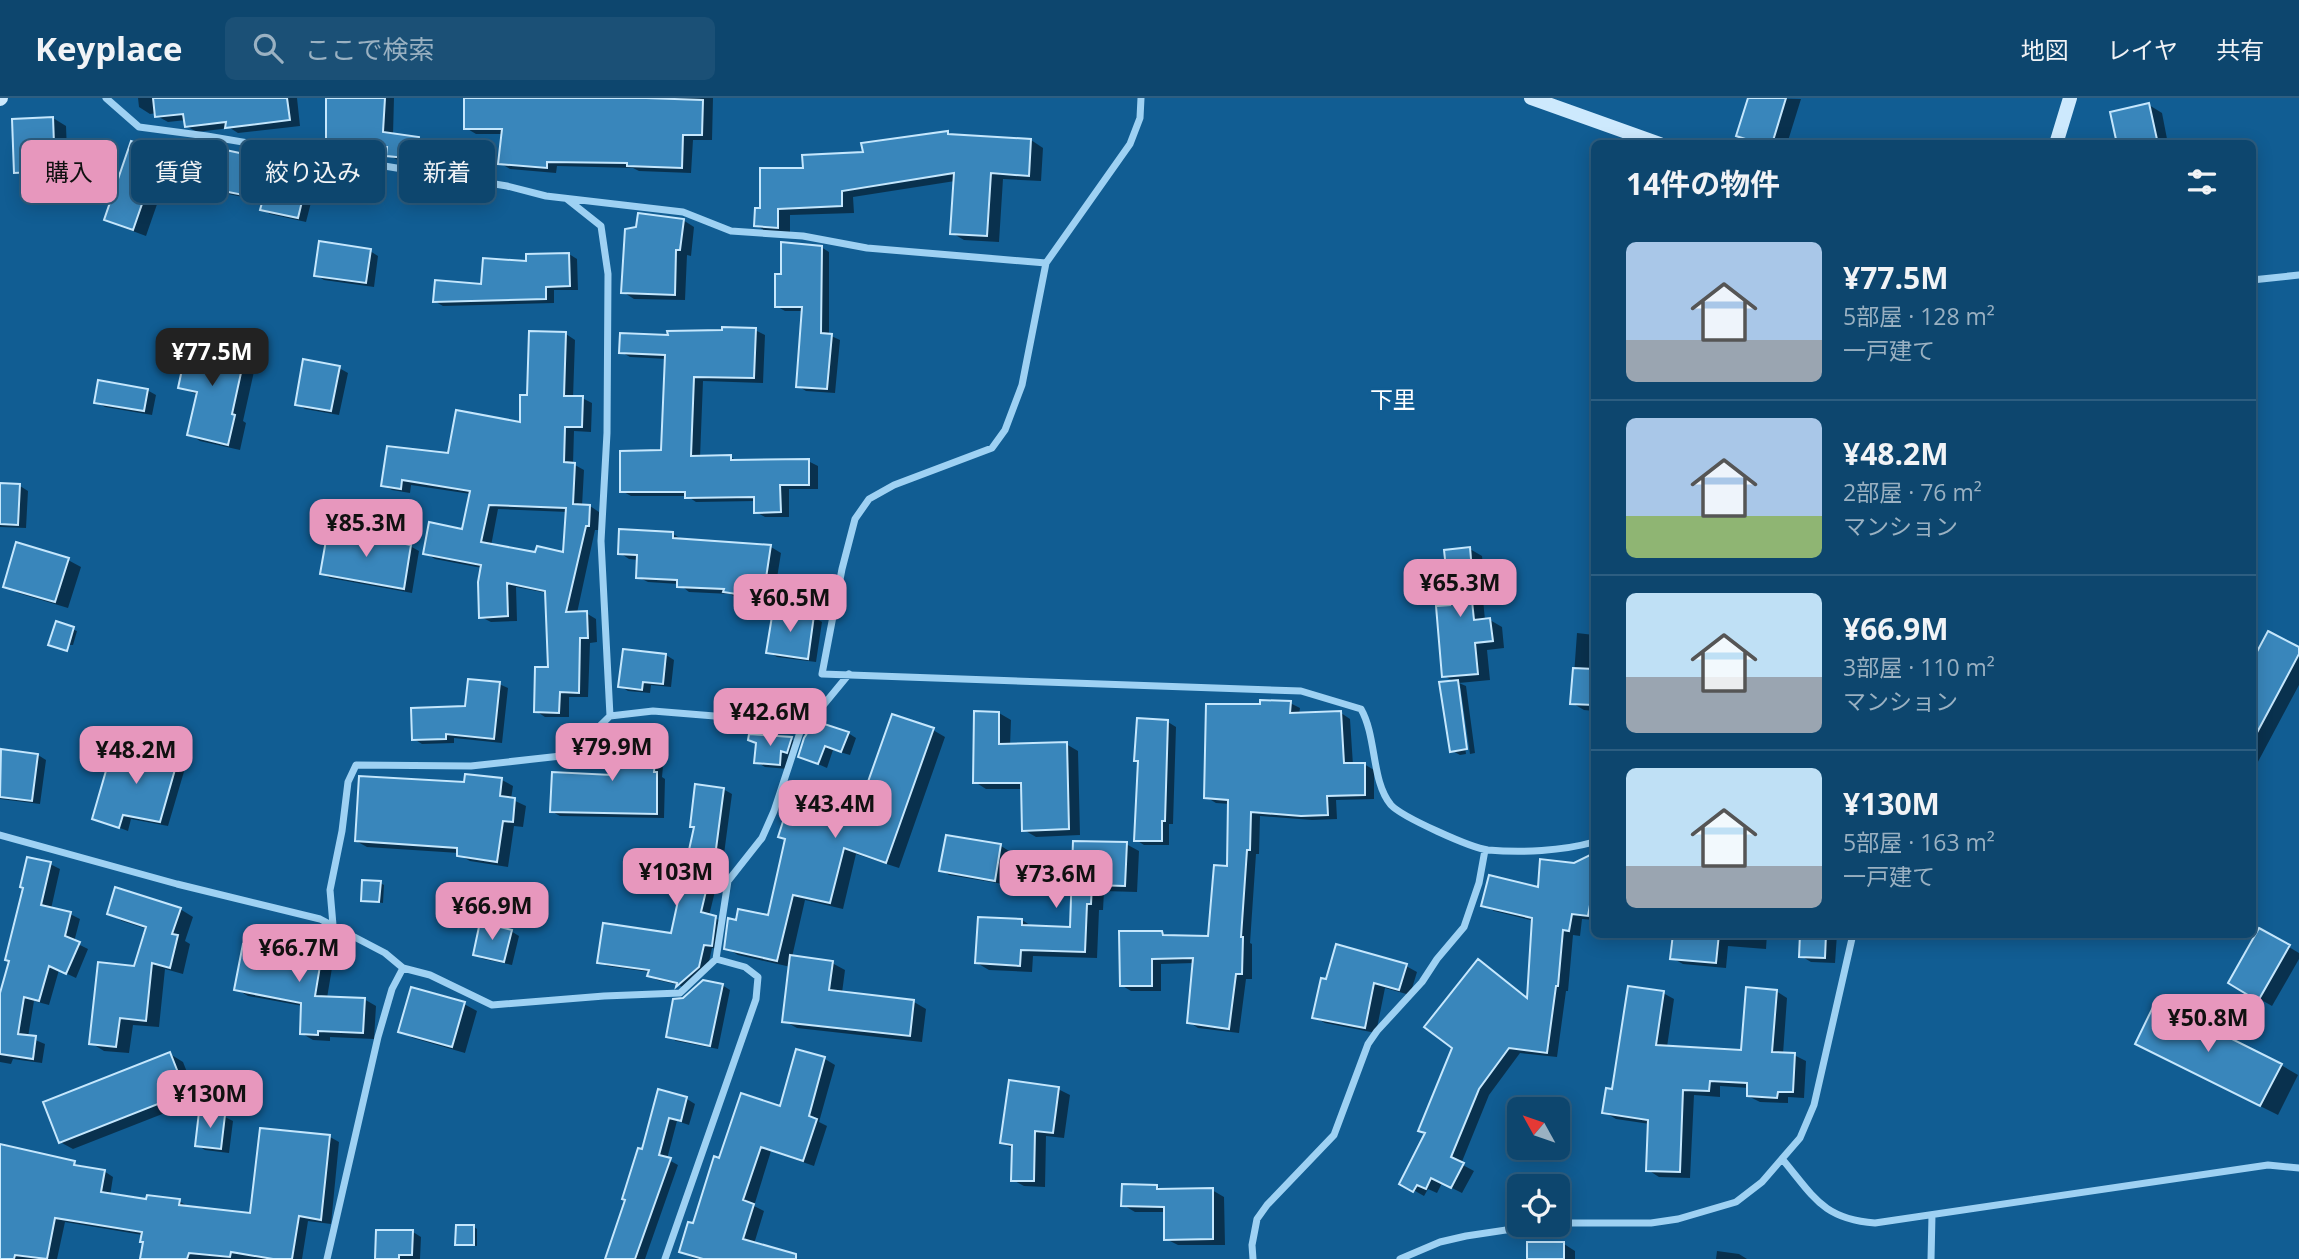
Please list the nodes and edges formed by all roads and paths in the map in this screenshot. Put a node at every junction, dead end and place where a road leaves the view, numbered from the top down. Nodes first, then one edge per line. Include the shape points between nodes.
1 (106, 98) edge
2 (1141, 98) edge
3 (1531, 98) edge
4 (2070, 98) edge
5 (1649, 140) edge
6 (2057, 140) edge
7 (567, 199) junction
8 (1046, 262) junction
9 (2299, 275) edge
10 (2256, 280) edge
11 (849, 674) junction
12 (610, 716) junction
13 (803, 723) junction
14 (0, 835) edge
15 (1591, 843) edge
16 (1485, 850) junction
17 (333, 925) junction
18 (1852, 938) edge
19 (716, 959) junction
20 (403, 968) junction
21 (1783, 1160) junction
22 (2299, 1168) edge
23 (1932, 1215) junction
24 (1570, 1223) edge
25 (1507, 1230) edge
26 (327, 1259) edge
27 (665, 1259) edge
28 (1253, 1259) edge
29 (1400, 1259) edge
30 (1931, 1259) edge

1 - 7 street via 139,127
2 - 8 street via 1140,118 1130,144
3 - 5 main road
4 - 6 main road
7 - 8 street via 683,212 730,231 803,236 867,248
7 - 12 street via 601,226 608,274 601,541
8 - 11 street via 1022,386 1005,430 992,447 869,499 855,519 822,674
9 - 10 street
11 - 13 street
11 - 16 street via 1301,691 1346,703 1361,709 1369,722 1381,785 1391,805 1420,824
12 - 13 street via 653,711
12 - 17 street via 570,755 471,766 356,765 348,782 330,890
13 - 19 street via 762,838 728,881
14 - 17 street
15 - 16 street
16 - 28 street via 1464,927 1368,1044 1334,1135 1258,1219
17 - 20 street
18 - 21 street via 1814,1105 1800,1138
19 - 20 street via 680,993 492,1005 430,975
19 - 27 street via 745,967 758,977 756,999
20 - 26 street via 392,989 375,1049
21 - 23 street via 1828,1211 1852,1221 1875,1223
21 - 24 street via 1736,1202 1711,1210 1651,1223
22 - 23 street via 2268,1165
23 - 30 street
25 - 29 street via 1440,1242

